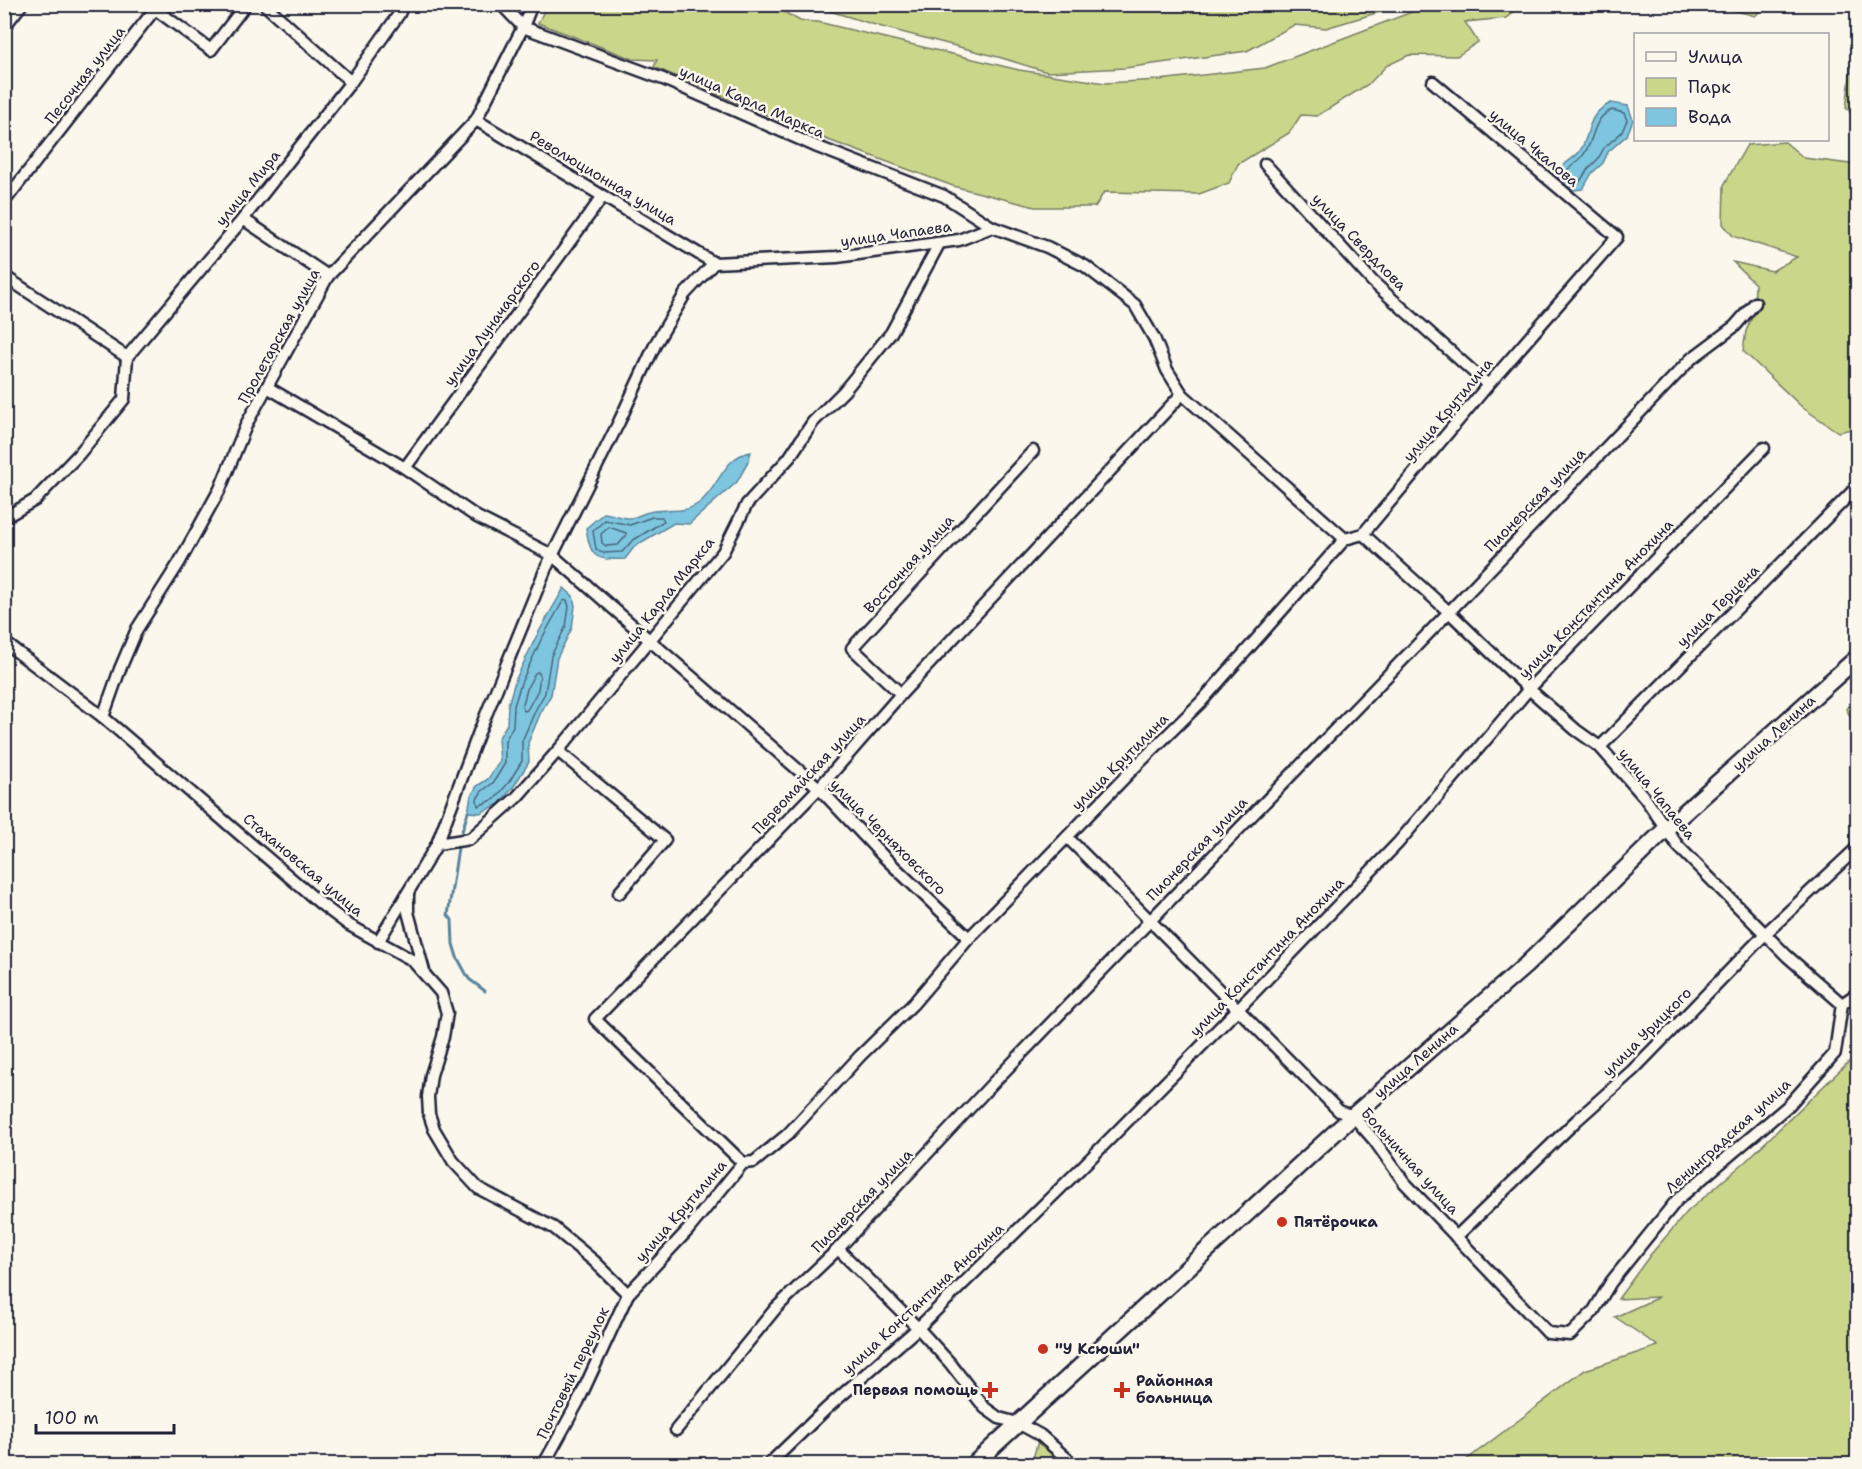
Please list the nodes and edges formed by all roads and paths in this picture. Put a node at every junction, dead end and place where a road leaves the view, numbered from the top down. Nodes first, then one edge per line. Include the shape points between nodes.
1 (246, 4) edge
2 (264, 4) edge
3 (403, 4) edge
4 (501, 4) edge
5 (532, 4) edge
6 (19, 5) edge
7 (4, 27) edge
8 (523, 27) junction
9 (351, 82) junction
10 (1433, 82) dead end
11 (476, 120) junction
12 (1265, 164) dead end
13 (603, 196) junction
14 (4, 202) edge
15 (243, 219) junction
16 (992, 227) junction
17 (1617, 237) joint
18 (939, 244) junction
19 (714, 263) junction
20 (328, 276) junction
21 (6, 280) edge
22 (1755, 303) dead end
23 (127, 357) junction
24 (1488, 385) junction
25 (267, 387) junction
26 (1182, 394) junction
27 (1764, 448) dead end
28 (1033, 451) dead end
29 (405, 468) junction
30 (1857, 486) edge
31 (4, 518) edge
32 (1363, 534) junction
33 (1345, 539) junction
34 (552, 555) junction
35 (1449, 612) junction
36 (649, 641) junction
37 (4, 642) edge
38 (1857, 657) edge
39 (1529, 689) junction
40 (901, 694) junction
41 (103, 717) junction
42 (1600, 747) junction
43 (558, 751) junction
44 (819, 788) junction
45 (1666, 829) junction
46 (1067, 837) junction
47 (437, 844) junction
48 (1857, 847) edge
49 (408, 891) junction
50 (619, 893) dead end
51 (1149, 920) junction
52 (1766, 933) junction
53 (969, 938) junction
54 (378, 942) junction
55 (426, 977) junction
56 (1857, 993) edge
57 (1842, 1004) junction
58 (1238, 1009) junction
59 (1353, 1116) junction
60 (743, 1163) junction
61 (1456, 1237) junction
62 (838, 1250) junction
63 (628, 1293) junction
64 (918, 1328) junction
65 (1548, 1333) joint
66 (1018, 1423) junction
67 (676, 1430) dead end
68 (544, 1464) edge
69 (769, 1464) edge
70 (974, 1464) edge
71 (1073, 1464) edge

1 - 14 street, Песочная улица via 211,50 155,9
2 - 9 street
3 - 9 street, улица Мира
4 - 8 street, улица Карла Маркса
5 - 8 street, Пролетарская улица
6 - 7 street
8 - 11 street, Пролетарская улица
8 - 16 street, улица Карла Маркса via 663,79 815,146 944,196
9 - 15 street, улица Мира
10 - 17 street, улица Чкалова
11 - 13 street, Революционная улица
11 - 20 street, Пролетарская улица
12 - 24 street, улица Свердлова via 1373,282
13 - 19 street, Революционная улица
13 - 29 street, улица Луначарского
15 - 20 street
15 - 23 street, улица Мира
16 - 18 street, улица Чапаева
16 - 26 street via 1085,266 1135,305
17 - 24 street, улица Крутилина
18 - 19 street, улица Чапаева via 837,257
18 - 36 street, улица Карла Маркса via 891,333 747,504 723,552
19 - 34 street via 685,294 656,344
20 - 25 street, Пролетарская улица
21 - 23 street
22 - 35 street, Пионерская улица via 1735,326 1691,358
23 - 31 street via 124,399 35,500
24 - 32 street, улица Крутилина
25 - 29 street
25 - 41 street, Пролетарская улица via 247,423 220,489 137,629
26 - 33 street
26 - 40 street, Первомайская улица
27 - 39 street, улица Константина Анохина
28 - 40 street, Восточная улица via 852,648
29 - 34 street via 477,517
30 - 42 street, улица Герцена
32 - 33 street
32 - 35 street, улица Чапаева
33 - 46 street, улица Крутилина via 1201,702
34 - 36 street
34 - 47 street
35 - 39 street, улица Чапаева
35 - 51 street, Пионерская улица
36 - 43 street, улица Карла Маркса
36 - 44 street, улица Черняховского
37 - 41 street, Стахановская улица
38 - 45 main road, улица Ленина
39 - 42 street, улица Чапаева
39 - 58 street, улица Константина Анохина via 1398,843
40 - 44 street, Первомайская улица
41 - 54 street, Стахановская улица via 321,904
42 - 45 street, улица Чапаева via 1645,798
43 - 47 street, улица Карла Маркса via 517,797 470,839
43 - 50 street via 665,840
44 - 53 street, улица Черняховского
44 - 60 street, Первомайская улица via 595,1019
45 - 52 street, улица Чапаева via 1678,846
45 - 59 main road, улица Ленина via 1524,966
46 - 51 street, Больничная улица
46 - 53 street, улица Крутилина
47 - 49 street
48 - 52 street, улица Урицкого
49 - 54 street
49 - 55 street via 408,912
51 - 58 street, Больничная улица
51 - 62 street, Пионерская улица
52 - 57 street, улица Чапаева
52 - 61 street, улица Урицкого via 1633,1070
53 - 60 street, улица Крутилина via 913,1004 788,1134 754,1162
54 - 55 street, Стахановская улица via 412,960
55 - 63 street, Стахановская улица via 441,993 447,1013 428,1097 434,1129 447,1153 478,1188 554,1228
56 - 57 street
57 - 65 street, Ленинградская улица via 1835,1053 1789,1105 1677,1200 1611,1282 1593,1312 1570,1335
58 - 59 street, Больничная улица via 1339,1111
58 - 64 street, улица Константина Анохина
59 - 61 street, Больничная улица via 1404,1182
59 - 66 main road, улица Ленина
60 - 63 street, улица Крутилина via 688,1230
61 - 65 street, Больничная улица
62 - 64 street
62 - 67 street, Пионерская улица via 776,1308
63 - 68 street, Почтовый переулок via 578,1402
64 - 66 street via 985,1408 999,1418
64 - 69 street, улица Константина Анохина
66 - 70 main road, улица Ленина
66 - 71 street via 1040,1435

